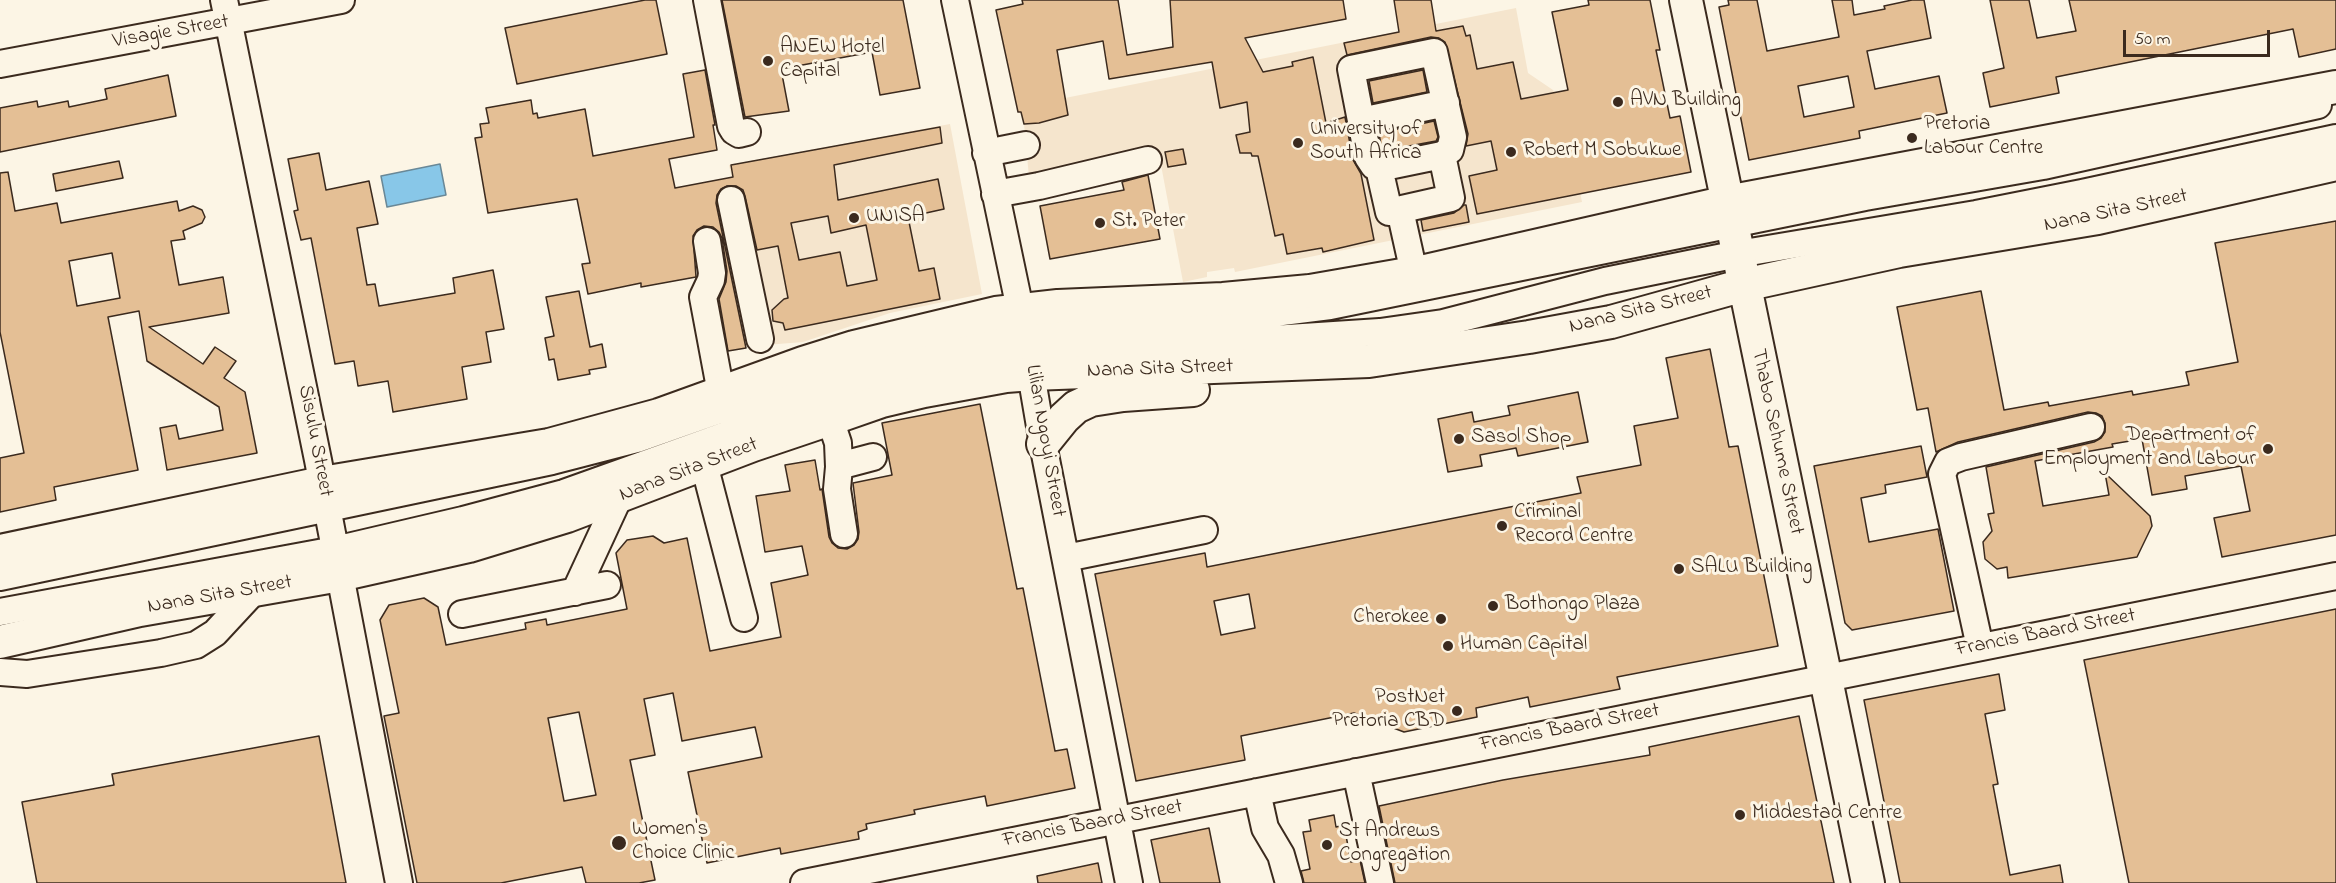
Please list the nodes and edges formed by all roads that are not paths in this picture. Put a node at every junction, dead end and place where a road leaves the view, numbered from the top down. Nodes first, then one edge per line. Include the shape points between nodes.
1 (341, 0) edge
2 (707, 0) edge
3 (955, 0) edge
4 (1686, 0) edge
5 (226, 11) edge
6 (0, 64) edge
7 (2336, 87) edge
8 (2336, 102) edge
9 (1446, 104) junction
10 (1361, 121) junction
11 (747, 132) dead end
12 (2336, 138) edge
13 (1026, 146) dead end
14 (986, 153) junction
15 (1442, 155) junction
16 (1148, 160) dead end
17 (2336, 164) edge
18 (1379, 168) junction
19 (995, 194) junction
20 (731, 200) dead end
21 (1400, 210) junction
22 (1729, 213) junction
23 (707, 241) dead end
24 (1738, 254) junction
25 (744, 264) junction
26 (712, 273) junction
27 (1414, 273) junction
28 (1744, 285) junction
29 (760, 339) dead end
30 (1026, 342) junction
31 (1369, 361) junction
32 (721, 393) junction
33 (830, 419) junction
34 (2091, 427) dead end
35 (1043, 444) junction
36 (873, 457) dead end
37 (704, 464) junction
38 (839, 466) junction
39 (325, 496) junction
40 (619, 497) junction
41 (1204, 530) dead end
42 (844, 534) dead end
43 (0, 551) edge
44 (1066, 558) junction
45 (337, 562) junction
46 (2336, 576) edge
47 (0, 577) edge
48 (607, 585) dead end
49 (254, 591) junction
50 (575, 592) junction
51 (0, 612) edge
52 (462, 614) dead end
53 (744, 618) dead end
54 (0, 642) edge
55 (1980, 647) junction
56 (0, 672) edge
57 (1825, 678) junction
58 (1356, 772) junction
59 (1257, 792) junction
60 (1116, 819) junction
61 (399, 883) edge
62 (804, 883) edge
63 (1129, 883) edge
64 (1289, 883) edge
65 (1380, 883) edge
66 (1868, 883) edge

1 - 5 street, Visagie Street
2 - 11 street via 731,126 739,134
3 - 14 street, Lilian Ngoyi Street
4 - 22 main road, Thabo Sehume Street
5 - 6 street, Visagie Street
5 - 39 street, Sisulu Street
7 - 22 main road, Nana Sita Street
8 - 22 street via 2043,166
9 - 10 street
9 - 10 street via 1434,52 1351,69
9 - 15 street via 1453,144
10 - 18 street via 1368,157
12 - 24 street via 1976,214
13 - 14 street
14 - 19 street, Lilian Ngoyi Street
15 - 18 street
15 - 21 street via 1451,198
16 - 19 street
17 - 28 main road, Nana Sita Street via 2098,218 1899,251
18 - 21 street via 1389,212
19 - 30 street, Lilian Ngoyi Street
20 - 25 street
21 - 27 street
22 - 24 main road, Thabo Sehume Street
22 - 27 main road, Nana Sita Street
22 - 30 street via 1330,306 1258,315 1061,326
23 - 26 street
24 - 28 main road, Thabo Sehume Street
24 - 30 street via 1409,328 1263,340 1065,349
25 - 26 street
25 - 29 street
26 - 32 street via 703,297
27 - 30 main road, Nana Sita Street
28 - 31 main road, Nana Sita Street via 1611,322
28 - 57 main road, Thabo Sehume Street
30 - 31 main road, Nana Sita Street
30 - 32 main road, Nana Sita Street via 854,347
30 - 33 main road, Nana Sita Street via 1006,376 882,401
30 - 35 street, Lilian Ngoyi Street
30 - 39 street via 935,349 739,403 637,439 562,458
30 - 45 street via 920,370 564,493 463,520
31 - 35 main road via 1248,386 1091,400 1076,407
32 - 39 main road, Nana Sita Street via 626,426
33 - 37 main road, Nana Sita Street
33 - 38 street via 838,443
34 - 55 street via 1948,462 1942,474
35 - 44 street, Lilian Ngoyi Street
36 - 38 street
37 - 40 main road, Nana Sita Street
37 - 53 street
38 - 42 street via 837,489
39 - 43 main road, Nana Sita Street
39 - 45 street, Sisulu Street
39 - 47 street
40 - 45 main road, Nana Sita Street via 469,546
40 - 50 street
41 - 44 street
44 - 60 street, Lilian Ngoyi Street
45 - 49 main road, Nana Sita Street
45 - 51 street
45 - 61 street, Sisulu Street
46 - 55 street, Francis Baard Street
48 - 50 street
49 - 54 main road, Nana Sita Street via 140,610
49 - 56 street via 215,633 196,645 27,674
50 - 52 street
55 - 57 street, Francis Baard Street
57 - 58 street, Francis Baard Street
57 - 66 main road, Thabo Sehume Street
58 - 59 street, Francis Baard Street
58 - 65 street
59 - 60 street, Francis Baard Street
59 - 64 street via 1265,828 1281,855
60 - 62 street, Francis Baard Street
60 - 63 street, Lilian Ngoyi Street

